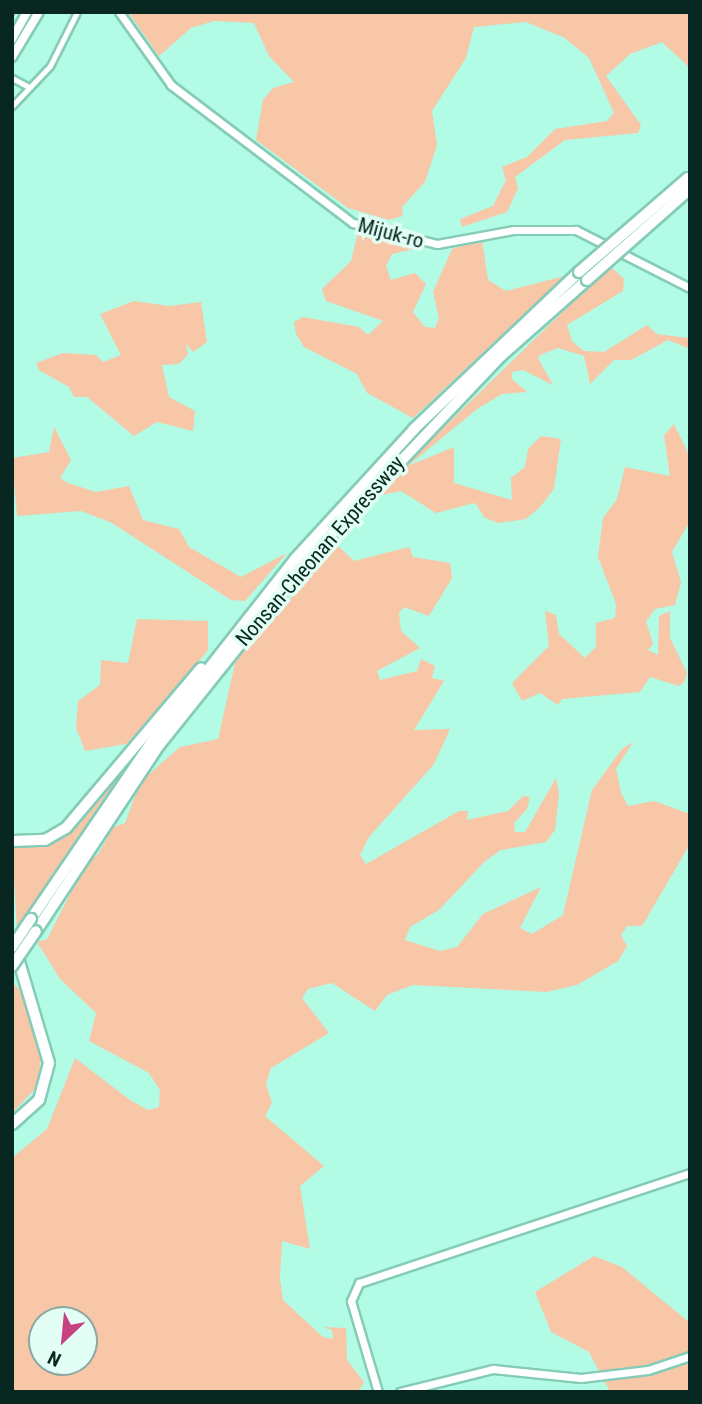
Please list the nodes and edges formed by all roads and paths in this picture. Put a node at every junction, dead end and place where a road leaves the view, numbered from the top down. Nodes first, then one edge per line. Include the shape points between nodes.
1 (27, 12) edge
2 (38, 12) edge
3 (77, 12) edge
4 (119, 12) edge
5 (12, 39) edge
6 (12, 57) edge
7 (12, 78) edge
8 (29, 87) junction
9 (12, 106) edge
10 (689, 178) edge
11 (690, 190) edge
12 (690, 288) edge
13 (249, 616) junction
14 (12, 841) edge
15 (12, 938) edge
16 (12, 947) edge
17 (12, 957) edge
18 (12, 966) edge
19 (12, 1121) edge
20 (690, 1173) edge
21 (690, 1356) edge
22 (378, 1392) edge
23 (400, 1392) edge

1 - 5 main road
2 - 6 main road
3 - 8 street via 50,66
4 - 12 street, Mijuk-ro via 171,85 353,223 437,244 513,230 576,230
7 - 8 street
8 - 9 street
10 - 13 highway, Nonsan-Cheonan Expressway, bridge via 579,272 414,429
11 - 18 highway, Nonsan-Cheonan Expressway, bridge via 501,356 310,557 160,744
13 - 14 highway via 74,821 45,840
13 - 16 highway, Nonsan-Cheonan Expressway, bridge
15 - 19 highway via 49,1069 39,1100
17 - 19 highway via 43,1062 37,1093
20 - 22 street via 359,1283 351,1301
21 - 23 street via 648,1370 581,1378 530,1371 463,1373

